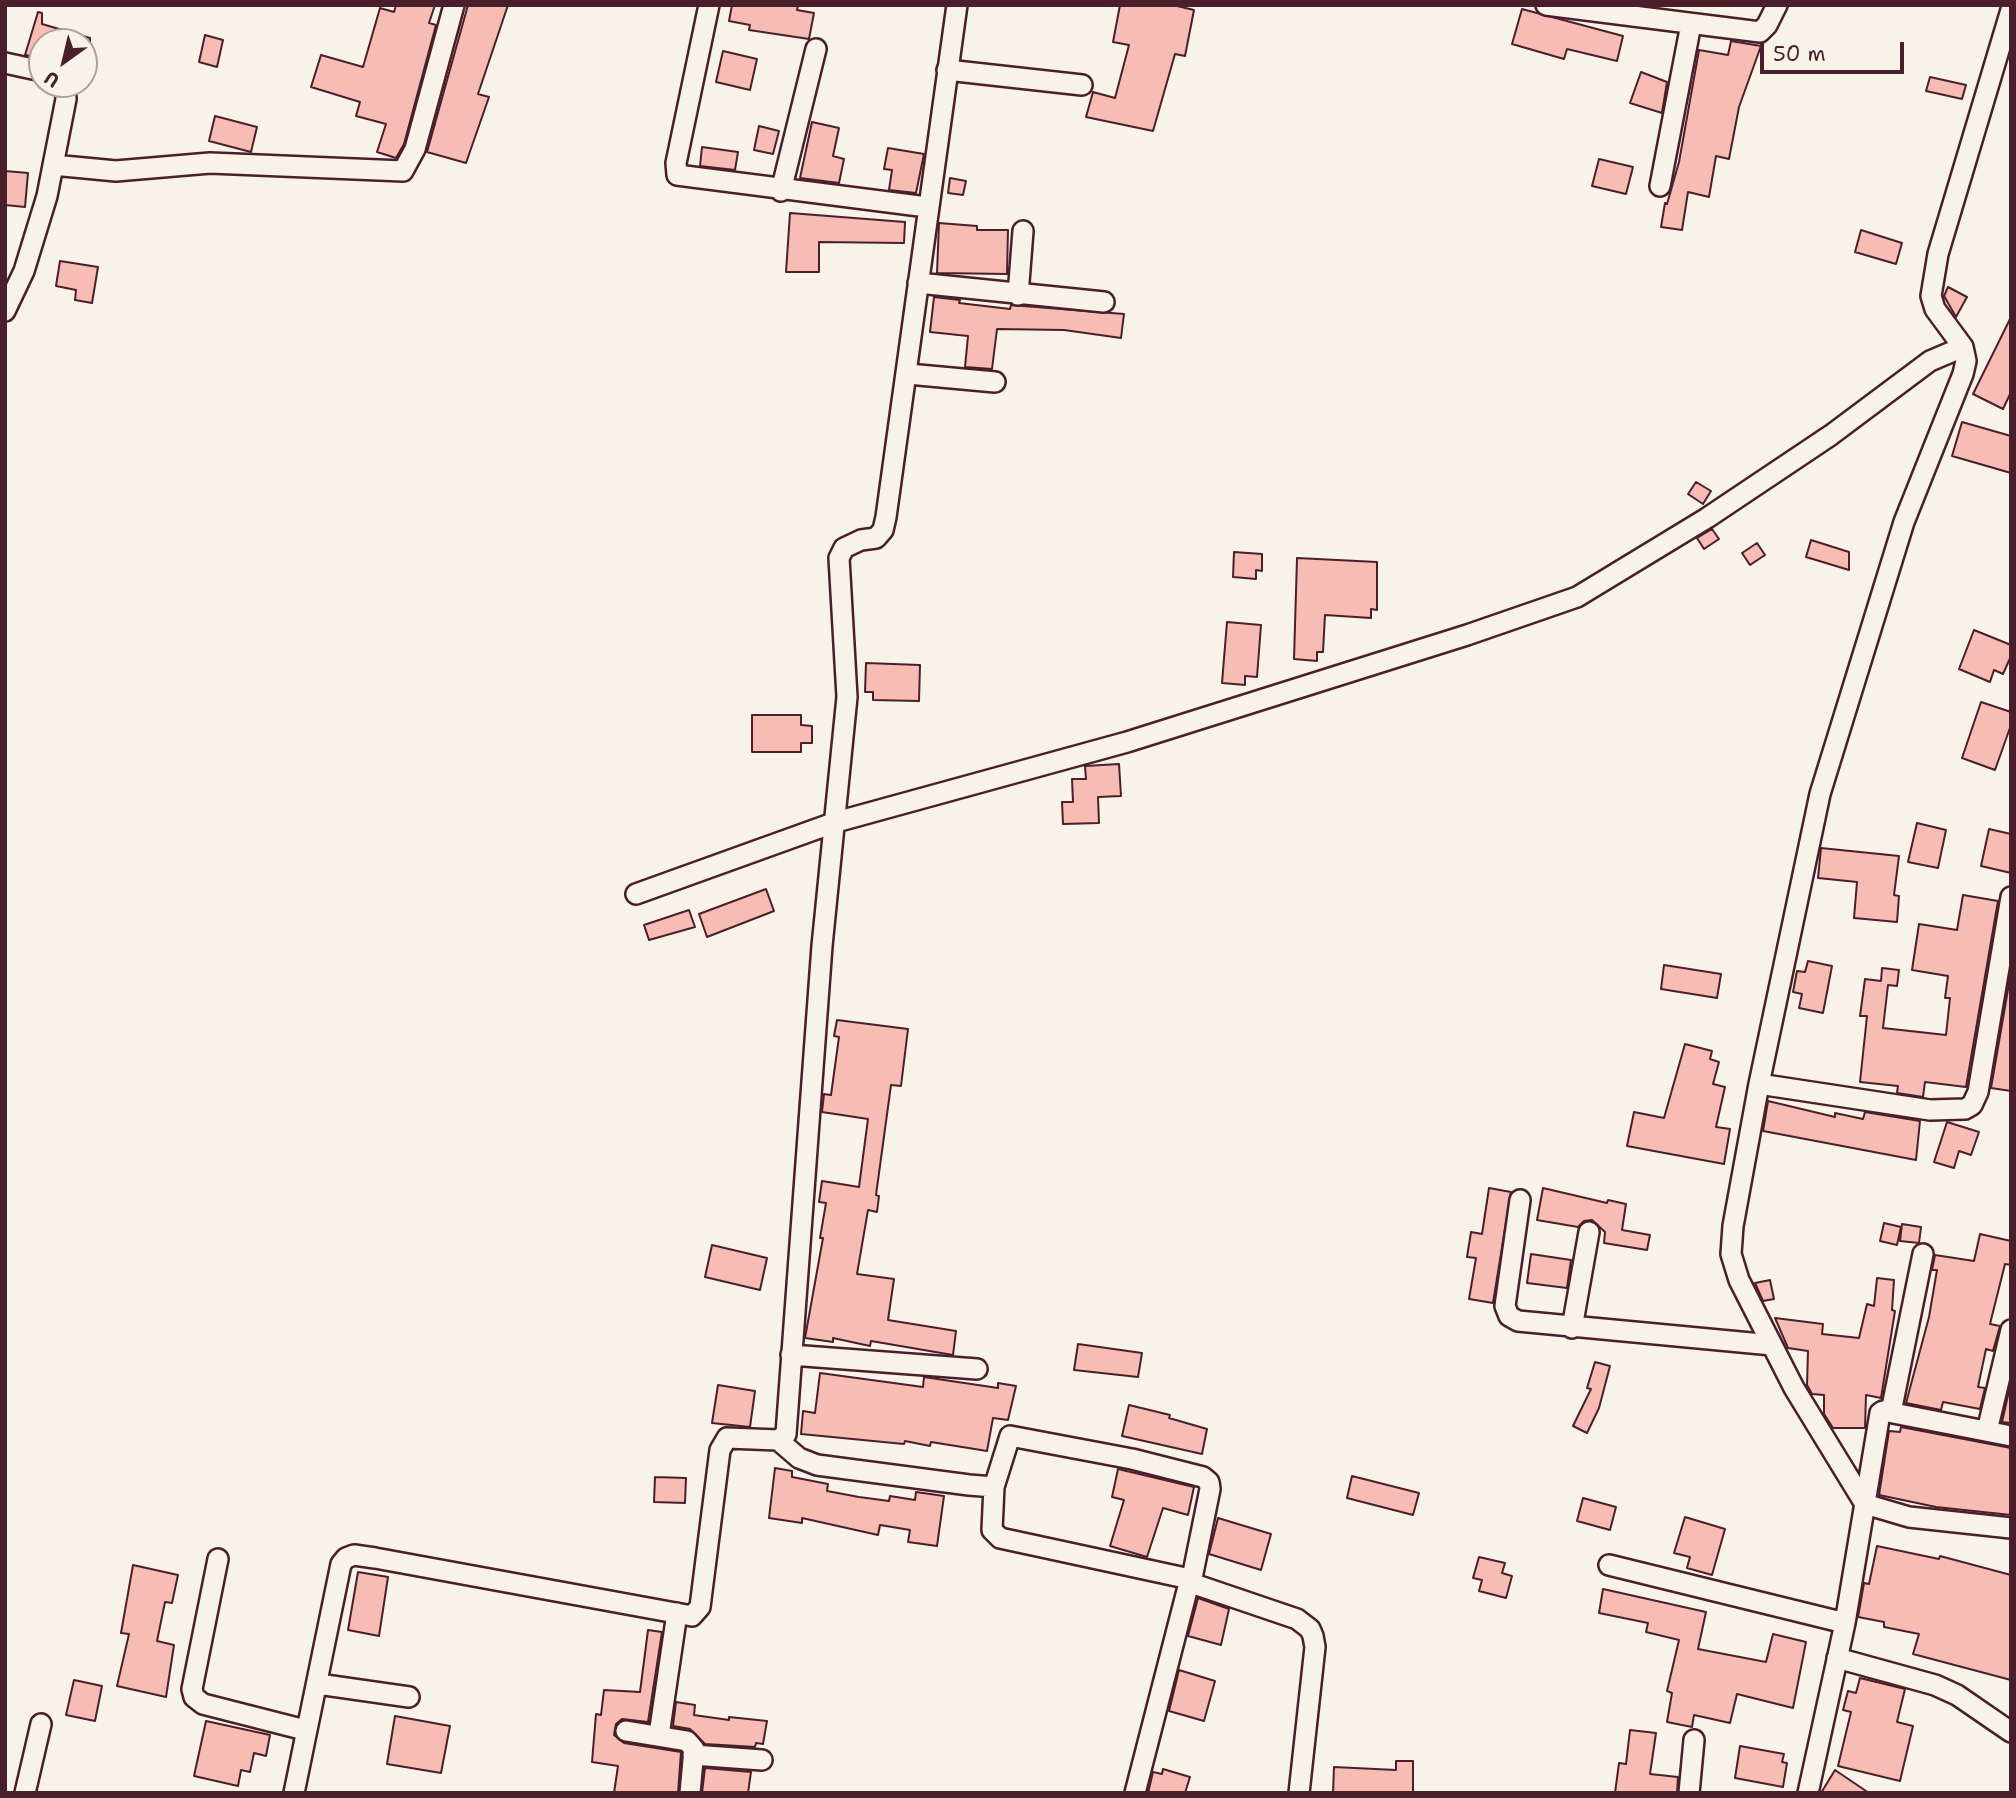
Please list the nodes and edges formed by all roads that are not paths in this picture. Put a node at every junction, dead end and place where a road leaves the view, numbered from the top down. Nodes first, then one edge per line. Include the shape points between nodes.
1 (454, 5) edge
2 (709, 5) edge
3 (957, 5) edge
4 (1546, 5) edge
5 (1777, 5) edge
6 (2011, 10) edge
7 (1691, 24) junction
8 (816, 49) dead end
9 (5, 63) edge
10 (28, 68) edge
11 (947, 70) junction
12 (1082, 85) dead end
13 (66, 98) edge
14 (53, 164) junction
15 (1660, 186) dead end
16 (781, 191) junction
17 (927, 207) junction
18 (1023, 231) dead end
19 (918, 284) junction
20 (1018, 295) junction
21 (1104, 302) dead end
22 (5, 311) edge
23 (1963, 347) junction
24 (908, 374) junction
25 (995, 382) dead end
26 (836, 822) junction
27 (636, 894) dead end
28 (2011, 897) edge
29 (1759, 1084) junction
30 (1520, 1199) dead end
31 (1588, 1232) dead end
32 (1923, 1254) dead end
33 (1572, 1328) junction
34 (2011, 1330) edge
35 (1772, 1345) junction
36 (791, 1355) junction
37 (977, 1369) dead end
38 (1891, 1412) junction
39 (1987, 1432) junction
40 (2011, 1436) edge
41 (778, 1440) junction
42 (994, 1487) junction
43 (1865, 1504) junction
44 (2011, 1528) edge
45 (218, 1559) dead end
46 (1609, 1565) dead end
47 (1190, 1579) junction
48 (677, 1613) junction
49 (1845, 1623) junction
50 (1837, 1658) junction
51 (318, 1684) junction
52 (409, 1697) dead end
53 (41, 1724) dead end
54 (305, 1730) junction
55 (626, 1731) dead end
56 (2011, 1732) edge
57 (659, 1735) junction
58 (1694, 1740) dead end
59 (693, 1755) junction
60 (762, 1760) dead end
61 (25, 1793) edge
62 (294, 1793) edge
63 (690, 1793) edge
64 (1135, 1793) edge
65 (1299, 1793) edge
66 (1689, 1793) edge
67 (1808, 1793) edge

1 - 14 street via 415,149 403,171 210,163 116,171
2 - 16 street via 677,175
3 - 11 street
4 - 7 street
5 - 7 street via 1760,32
6 - 23 street via 1938,254 1931,296 1935,309
7 - 15 street
8 - 16 street
9 - 10 street
11 - 12 street
11 - 17 street
13 - 14 street
14 - 22 street via 24,271
16 - 17 street
17 - 19 street
18 - 20 street
19 - 20 street
19 - 24 street
20 - 21 street
23 - 26 street via 1930,361 1831,435 1707,518 1577,597 1126,742
23 - 29 street via 1963,374 1903,522 1820,794
24 - 25 street
24 - 26 street via 883,530 876,538 844,548 839,558 846,697
26 - 27 street
26 - 36 street via 822,946
28 - 29 street via 1978,1092 1972,1105 1930,1110
29 - 35 street via 1731,1254
30 - 33 street via 1505,1306 1509,1316
31 - 33 street
32 - 38 street
33 - 35 street
34 - 39 street
35 - 43 street
36 - 37 street
36 - 41 street via 786,1434
38 - 39 street
38 - 43 street via 1880,1413
39 - 40 street
41 - 42 street via 799,1458 817,1465
41 - 48 street via 727,1438 720,1450 700,1606 692,1616
42 - 47 street via 992,1530 1000,1538
42 - 47 street via 1010,1436 1203,1477 1210,1489
43 - 44 street via 1909,1517
43 - 49 street
45 - 54 street via 194,1697 203,1704
46 - 49 street
47 - 64 street
47 - 65 street via 1195,1587 1297,1619 1310,1629 1315,1647
48 - 51 street via 354,1555 341,1564
48 - 57 street
49 - 50 street
50 - 56 street via 1935,1685
50 - 67 street
51 - 52 street
51 - 54 street
53 - 61 street
54 - 62 street
55 - 57 street
57 - 59 street via 687,1741
58 - 66 street
59 - 60 street
59 - 63 street

